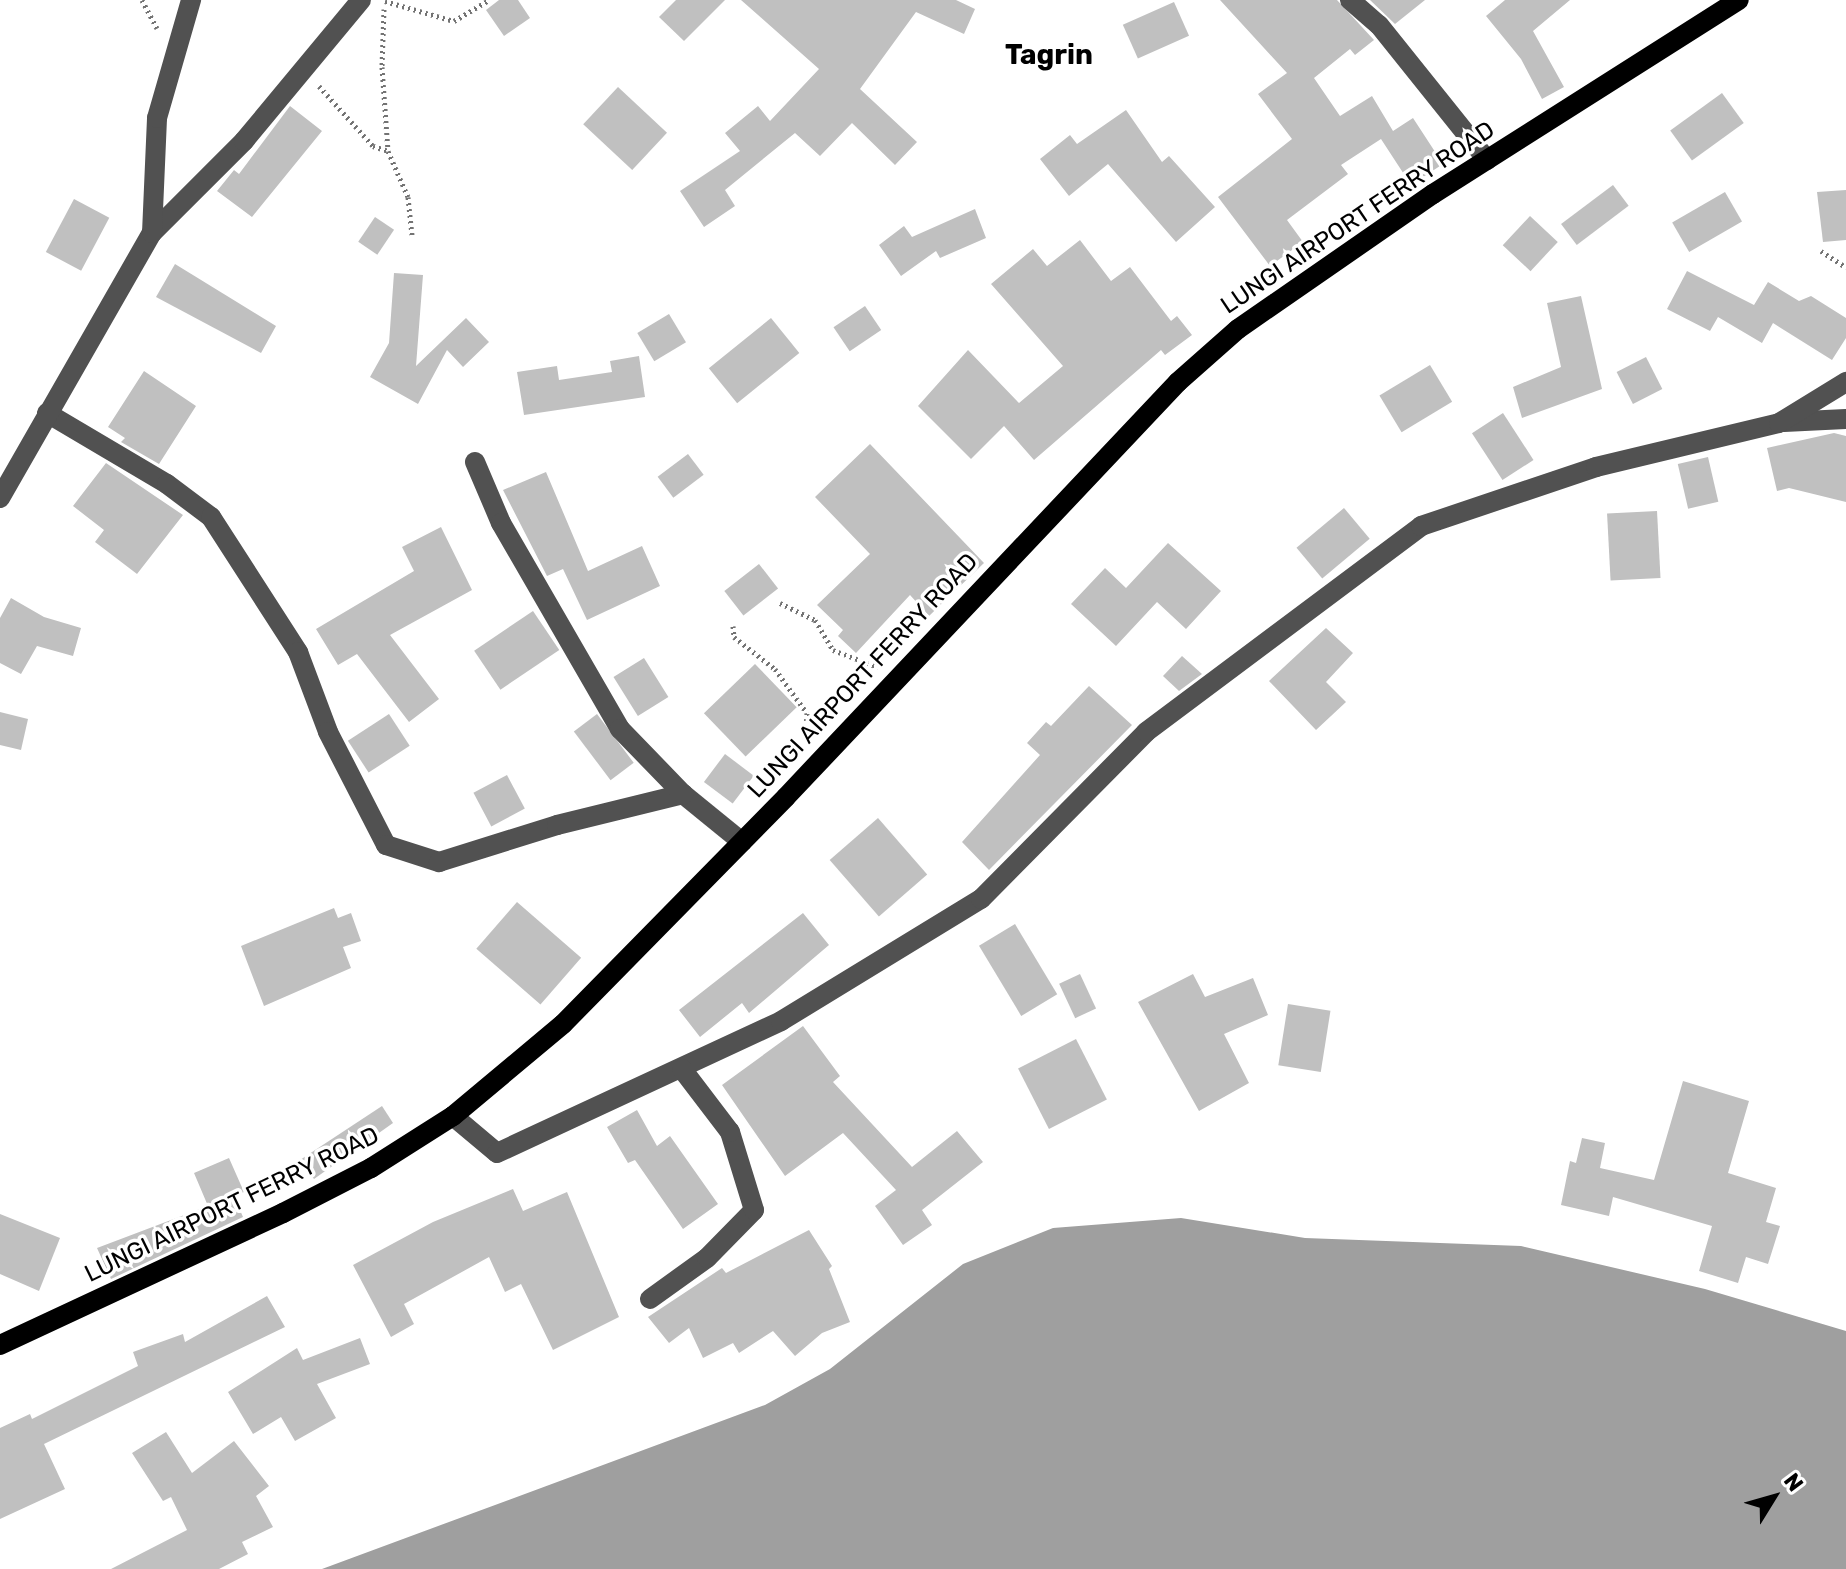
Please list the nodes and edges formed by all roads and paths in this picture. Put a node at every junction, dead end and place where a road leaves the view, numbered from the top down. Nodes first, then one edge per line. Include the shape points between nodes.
1 (191, 0) edge
2 (361, 0) edge
3 (385, 0) edge
4 (489, 0) edge
5 (1350, 0) edge
6 (1739, 0) edge
7 (304, 66) junction
8 (388, 151) junction
9 (1487, 160) junction
10 (152, 233) junction
11 (412, 235) dead end
12 (1821, 251) dead end
13 (1846, 267) edge
14 (1846, 382) edge
15 (47, 413) junction
16 (1846, 419) edge
17 (1780, 422) junction
18 (475, 462) dead end
19 (0, 498) edge
20 (780, 603) dead end
21 (733, 626) dead end
22 (896, 678) junction
23 (805, 748) dead end
24 (683, 794) junction
25 (742, 842) junction
26 (682, 1069) junction
27 (453, 1116) junction
28 (650, 1299) dead end
29 (6, 1340) edge

1 - 10 street via 157,118
2 - 7 street
3 - 4 path via 454,21
3 - 8 path via 382,67
5 - 9 street via 1379,25
6 - 9 main road, LUNGI AIRPORT FERRY ROAD
7 - 8 path via 373,146
7 - 10 street via 244,141
8 - 11 path via 408,197
9 - 22 main road, LUNGI AIRPORT FERRY ROAD via 1238,329 1178,382
10 - 15 street
12 - 13 path
14 - 17 street
15 - 19 street
15 - 24 street via 167,484 211,517 298,652 328,732 386,845 439,862
16 - 17 street
17 - 26 street via 1596,467 1421,526 1146,732 981,899 781,1021
18 - 24 street via 501,523 620,729
20 - 22 path via 815,620 833,650 866,659
21 - 23 path via 734,637 775,669 807,713
22 - 25 main road, LUNGI AIRPORT FERRY ROAD
24 - 25 street
25 - 27 main road, LUNGI AIRPORT FERRY ROAD via 563,1024
26 - 27 street via 497,1153
26 - 28 street via 730,1132 754,1210 707,1258
27 - 29 main road, LUNGI AIRPORT FERRY ROAD via 371,1168

